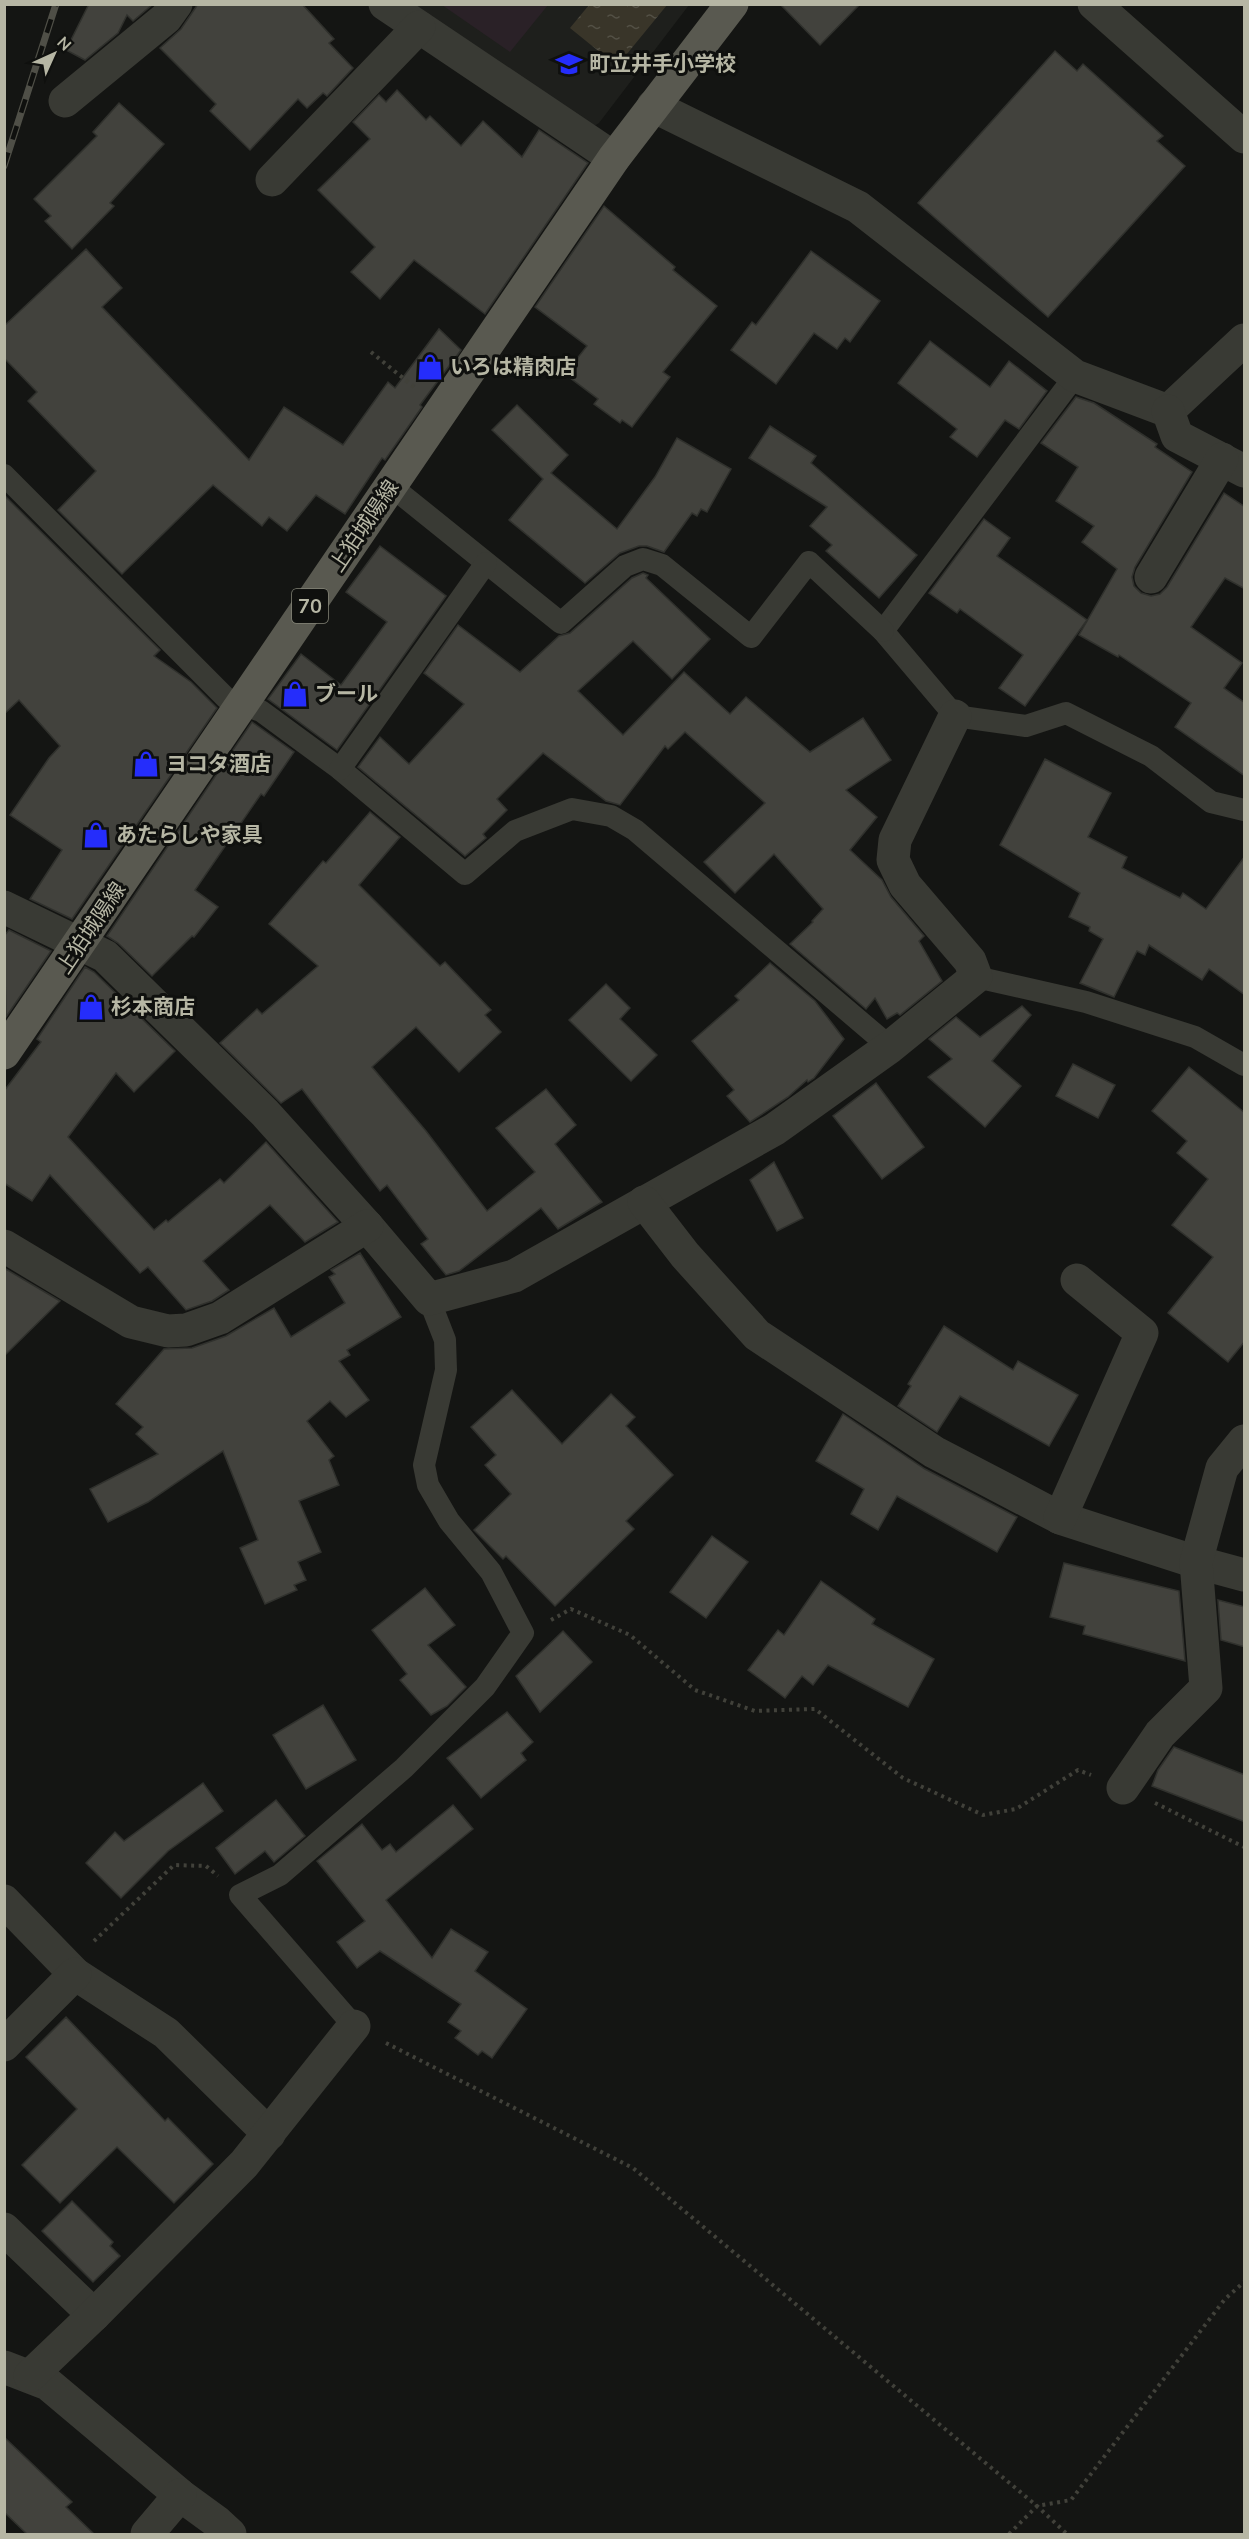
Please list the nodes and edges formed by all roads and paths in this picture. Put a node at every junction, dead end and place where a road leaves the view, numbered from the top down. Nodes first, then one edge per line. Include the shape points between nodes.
1 (176, 4) edge
2 (385, 4) edge
3 (732, 4) edge
4 (1094, 4) edge
5 (419, 27) junction
6 (64, 101) dead end
7 (653, 106) junction
8 (1245, 137) edge
9 (614, 158) junction
10 (272, 180) dead end
11 (1245, 340) edge
12 (371, 352) dead end
13 (1075, 376) junction
14 (443, 410) junction
15 (1168, 411) junction
16 (1233, 465) edge
17 (4, 475) edge
18 (391, 486) junction
19 (486, 563) junction
20 (1151, 577) dead end
21 (883, 631) junction
22 (244, 704) junction
23 (955, 717) junction
24 (340, 769) junction
25 (1245, 810) edge
26 (4, 907) edge
27 (79, 945) junction
28 (976, 977) junction
29 (890, 1047) junction
30 (4, 1053) edge
31 (1245, 1065) edge
32 (644, 1202) junction
33 (367, 1226) junction
34 (4, 1246) edge
35 (1077, 1280) dead end
36 (429, 1299) junction
37 (1245, 1441) edge
38 (1060, 1518) junction
39 (1196, 1562) junction
40 (1245, 1575) edge
41 (523, 1633) junction
42 (1123, 1788) junction
43 (1245, 1847) edge
44 (240, 1895) junction
45 (4, 1901) edge
46 (71, 1970) junction
47 (354, 2026) junction
48 (4, 2045) edge
49 (269, 2134) junction
50 (4, 2229) edge
51 (1245, 2282) edge
52 (94, 2315) junction
53 (17, 2372) edge
54 (180, 2494) junction
55 (1037, 2506) junction
56 (147, 2535) edge
57 (230, 2535) edge
58 (1009, 2535) edge
59 (1067, 2535) edge

1 - 6 street via 166,18
2 - 5 street
3 - 7 main road, 上狛城陽線 / 70
4 - 8 street
5 - 9 street
5 - 10 street
7 - 9 main road, 上狛城陽線 / 70
7 - 13 street via 858,207
9 - 14 main road, 上狛城陽線 / 70
11 - 15 street
12 - 14 path
13 - 15 street
13 - 21 lane
14 - 18 main road, 上狛城陽線 / 70
15 - 16 street via 1177,436
16 - 20 street
17 - 22 lane via 226,698
18 - 19 lane
18 - 22 main road, 上狛城陽線 / 70
19 - 21 lane via 561,623 625,566 644,559 653,561 751,637 809,562
19 - 24 lane
21 - 23 lane
22 - 24 lane via 261,711
22 - 27 main road, 上狛城陽線 / 70
23 - 25 lane via 1026,726 1066,713 1152,756 1211,802
23 - 28 street via 895,840 893,860 905,885 970,961
24 - 29 lane via 465,874 515,831 572,809 611,816 634,830
26 - 27 street
27 - 30 main road, 上狛城陽線 / 70
27 - 33 street via 114,964 265,1113
28 - 29 street
28 - 31 lane via 1086,1002 1195,1037
29 - 32 street via 775,1129
32 - 36 street via 514,1275
32 - 38 street via 685,1255 757,1335 934,1452
33 - 34 street via 220,1318 186,1330 168,1331 131,1322
33 - 36 street
35 - 38 street via 1142,1333
36 - 41 lane via 445,1340 446,1370 424,1465 428,1485 449,1521 491,1572
37 - 39 street via 1222,1468
38 - 39 street
39 - 40 street
39 - 42 street via 1206,1688 1160,1734
41 - 42 path via 571,1609 630,1635 695,1690 755,1711 815,1709 903,1778 983,1815 1016,1809 1078,1770
41 - 44 lane via 485,1687 404,1768 280,1875
42 - 43 path
44 - 46 path via 206,1866 174,1865
44 - 47 lane
45 - 46 street
46 - 48 street
46 - 49 street via 166,2033
47 - 49 street
47 - 55 path via 633,2168
49 - 52 street
50 - 52 street
51 - 55 path via 1225,2299 1071,2500
52 - 53 street
53 - 54 street via 48,2384
54 - 56 street
54 - 57 street
55 - 58 path
55 - 59 path

